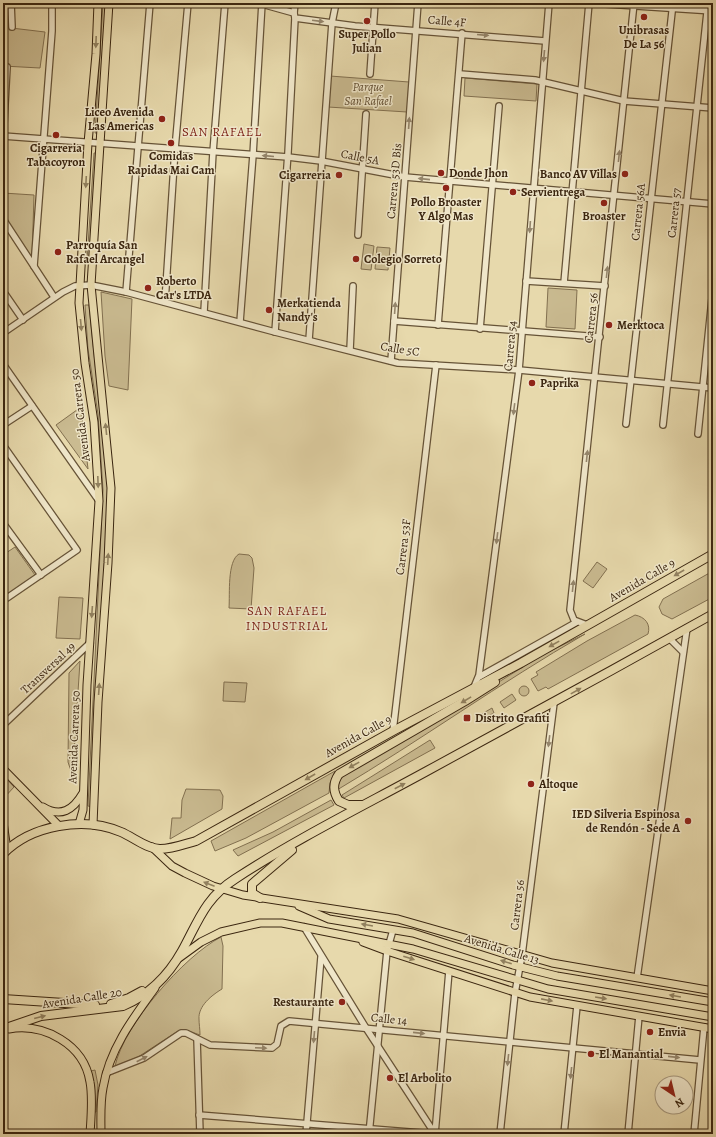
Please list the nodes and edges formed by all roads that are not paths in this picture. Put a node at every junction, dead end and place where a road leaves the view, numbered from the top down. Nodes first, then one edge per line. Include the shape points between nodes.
1 (11, 3) edge
2 (52, 3) edge
3 (98, 3) edge
4 (109, 3) edge
5 (150, 3) edge
6 (188, 3) edge
7 (225, 3) edge
8 (260, 3) edge
9 (295, 3) edge
10 (336, 3) edge
11 (375, 3) edge
12 (418, 3) edge
13 (549, 3) edge
14 (589, 3) edge
15 (708, 3) edge
16 (634, 5) edge
17 (672, 6) edge
18 (710, 11) edge
19 (294, 16) junction
20 (332, 23) junction
21 (12, 27) dead end
22 (373, 27) junction
23 (416, 30) junction
24 (462, 33) junction
25 (546, 41) junction
26 (7, 68) dead end
27 (370, 74) dead end
28 (460, 74) junction
29 (542, 81) junction
30 (581, 92) junction
31 (624, 101) junction
32 (661, 104) junction
33 (499, 106) dead end
34 (697, 107) junction
35 (713, 108) edge
36 (366, 114) dead end
37 (3, 136) edge
38 (43, 139) junction
39 (3, 142) edge
40 (88, 143) junction
41 (100, 144) junction
42 (138, 145) junction
43 (175, 149) junction
44 (213, 152) junction
45 (253, 155) junction
46 (288, 157) junction
47 (322, 161) junction
48 (362, 169) junction
49 (405, 177) junction
50 (451, 182) junction
51 (492, 185) junction
52 (533, 188) junction
53 (572, 191) junction
54 (615, 195) junction
55 (651, 198) junction
56 (686, 202) junction
57 (713, 204) edge
58 (3, 219) edge
59 (358, 235) dead end
60 (34, 266) junction
61 (526, 281) junction
62 (564, 283) junction
63 (91, 285) junction
64 (80, 286) junction
65 (354, 286) dead end
66 (605, 286) junction
67 (713, 289) edge
68 (3, 292) edge
69 (126, 292) junction
70 (54, 297) junction
71 (165, 302) junction
72 (204, 312) junction
73 (23, 320) junction
74 (394, 321) junction
75 (240, 322) junction
76 (438, 325) junction
77 (480, 329) junction
78 (275, 332) junction
79 (522, 332) junction
80 (3, 333) edge
81 (600, 337) junction
82 (309, 340) junction
83 (350, 350) junction
84 (391, 361) junction
85 (3, 364) edge
86 (436, 365) junction
87 (519, 370) junction
88 (595, 377) junction
89 (631, 380) junction
90 (666, 384) junction
91 (702, 387) junction
92 (713, 388) edge
93 (32, 406) junction
94 (626, 424) dead end
95 (3, 425) edge
96 (663, 425) dead end
97 (698, 434) dead end
98 (3, 446) edge
99 (99, 502) junction
100 (3, 523) edge
101 (713, 554) edge
102 (41, 575) junction
103 (3, 599) edge
104 (713, 614) edge
105 (577, 622) junction
106 (588, 625) junction
107 (687, 628) junction
108 (669, 638) junction
109 (90, 642) junction
110 (683, 652) junction
111 (521, 663) junction
112 (479, 677) junction
113 (474, 688) junction
114 (554, 703) junction
115 (3, 725) edge
116 (393, 731) junction
117 (3, 769) edge
118 (84, 791) junction
119 (37, 804) junction
120 (365, 805) junction
121 (3, 822) edge
122 (79, 824) junction
123 (93, 825) junction
124 (59, 826) junction
125 (311, 835) junction
126 (152, 847) junction
127 (5, 852) edge
128 (222, 889) junction
129 (260, 898) junction
130 (289, 902) junction
131 (304, 927) junction
132 (393, 930) junction
133 (346, 935) junction
134 (457, 935) junction
135 (389, 943) junction
136 (387, 951) junction
137 (471, 952) junction
138 (522, 955) junction
139 (322, 957) junction
140 (174, 963) junction
141 (520, 966) junction
142 (449, 971) junction
143 (637, 978) junction
144 (517, 981) junction
145 (160, 982) junction
146 (713, 991) edge
147 (650, 992) junction
148 (515, 993) junction
149 (3, 999) edge
150 (713, 1002) edge
151 (643, 1004) junction
152 (577, 1006) junction
153 (630, 1015) junction
154 (639, 1016) junction
155 (713, 1017) edge
156 (316, 1024) junction
157 (704, 1027) junction
158 (366, 1028) junction
159 (378, 1029) junction
160 (713, 1029) edge
161 (3, 1030) edge
162 (444, 1036) junction
163 (197, 1039) junction
164 (510, 1042) junction
165 (377, 1044) junction
166 (574, 1047) junction
167 (635, 1052) junction
168 (700, 1060) junction
169 (106, 1073) junction
170 (199, 1115) junction
171 (307, 1123) junction
172 (369, 1131) edge
173 (90, 1134) edge
174 (101, 1134) edge
175 (200, 1134) edge
176 (306, 1134) edge
177 (435, 1134) edge
178 (500, 1134) edge
179 (564, 1134) edge
180 (628, 1134) edge
181 (694, 1134) edge

1 - 21 street
2 - 38 street
3 -> 40 main road, Avenida Carrera 50
4 - 41 main road, Avenida Carrera 50
5 - 42 street
6 - 43 street
7 - 44 street
8 - 19 street, Calle 4F
8 - 45 street
9 - 19 street
10 - 20 street
11 - 22 street
12 - 23 street, Carrera 53D Bis
13 - 25 street, Carrera 54
14 - 16 street
14 - 30 street
15 - 18 street, Carrera 57
16 - 17 street
16 - 31 street, Carrera 56
17 - 18 street
17 - 32 street, Carrera 56A
18 - 34 street, Carrera 57
19 -> 20 street, Calle 4F
19 - 46 street
20 - 22 street, Calle 4F
20 - 47 street
22 - 23 street, Calle 4F
22 - 27 street
23 - 24 street, Calle 4F
49 -> 23 street, Carrera 53D Bis
24 -> 25 street, Calle 4F
24 - 28 street
25 -> 29 street, Carrera 54
26 - 37 street
28 - 29 street
28 - 50 street
29 - 30 street
29 - 52 street, Carrera 54
30 - 31 street
30 - 53 street
31 - 32 street
54 -> 31 street, Carrera 56
32 - 34 street
32 - 55 street, Carrera 56A
33 - 51 street
34 - 35 street
34 - 56 street, Carrera 57
36 - 48 street
37 - 38 street, Calle 5A
37 - 39 street
38 - 40 street, Calle 5A
38 - 60 street
40 - 41 street, Calle 5A
40 -> 64 main road, Avenida Carrera 50
41 - 42 street, Calle 5A
41 - 63 main road, Avenida Carrera 50
42 - 43 street, Calle 5A
42 - 69 street
43 - 44 street, Calle 5A
43 - 71 street
44 - 45 street, Calle 5A
44 - 72 street
46 -> 45 street, Calle 5A
45 - 75 street
46 - 47 street, Calle 5A
46 - 78 street
47 - 48 street, Calle 5A
47 - 82 street
48 - 49 street, Calle 5A
48 - 59 street
50 -> 49 street, Calle 5A
74 -> 49 street, Carrera 53D Bis
50 - 51 street, Calle 5A
50 - 76 street
51 - 52 street, Calle 5A
51 - 77 street
52 - 53 street, Calle 5A
52 -> 61 street, Carrera 54
53 - 54 street, Calle 5A
53 - 62 street
54 - 55 street, Calle 5A
66 -> 54 street, Carrera 56
55 - 56 street, Calle 5A
55 - 89 street, Carrera 56A
56 - 57 street, Calle 5A
56 - 90 street, Carrera 57
58 - 60 street
60 - 70 street
61 - 62 street
61 - 79 street, Carrera 54
62 - 66 street
63 - 64 street, Calle 5C
63 - 69 street, Calle 5C
123 -> 63 main road, Avenida Carrera 50 via 111,488
64 - 70 street, Calle 5C
64 -> 99 main road, Avenida Carrera 50 via 81,324 94,429
65 - 83 street
66 - 81 street, Carrera 56
67 - 91 street
68 - 73 street
69 - 71 street, Calle 5C
70 - 73 street, Calle 5C
71 - 72 street, Calle 5C
72 - 75 street, Calle 5C
73 - 80 street, Calle 5C
74 - 76 street
74 - 84 street, Carrera 53D Bis
75 - 78 street, Calle 5C
76 - 77 street
77 - 79 street
78 - 82 street, Calle 5C
79 - 81 street
79 - 87 street, Carrera 54
81 - 88 street, Carrera 56
82 - 83 street, Calle 5C
83 - 84 street, Calle 5C
84 - 86 street, Calle 5C
85 - 93 street
86 - 87 street, Calle 5C
86 - 116 street, Carrera 53F
87 - 88 street, Calle 5C
87 -> 112 street, Carrera 54
88 - 89 street, Calle 5C
105 -> 88 street, Carrera 56 via 571,616 570,608
89 - 90 street, Calle 5C
89 - 94 street, Carrera 56A
90 - 91 street, Calle 5C
90 - 96 street, Carrera 57
91 - 92 street, Calle 5C
91 - 97 street
93 - 95 street
93 - 99 street
98 - 102 street via 77,550
99 -> 109 main road, Avenida Carrera 50
100 - 102 street
101 -> 106 highway, Avenida Calle 9
102 - 103 street
104 - 107 highway
105 - 106 street
105 - 112 street
106 -> 111 highway, Avenida Calle 9
107 - 108 highway
107 - 110 street
108 - 110 street
114 -> 108 highway
109 - 115 street, Transversal 49
109 - 118 main road, Avenida Carrera 50
110 - 143 street
111 - 113 highway, Avenida Calle 9
111 -> 120 highway via 474,696 339,774 334,788 339,801 348,805
112 - 113 street, Carrera 54
113 - 116 highway, Avenida Calle 9
120 -> 114 highway
114 -> 138 street, Carrera 56
116 -> 126 highway, Avenida Calle 9 via 196,841 160,849
117 - 119 main road
118 - 119 main road via 72,808 60,813
118 - 122 main road, Avenida Carrera 50
119 - 124 main road
120 - 125 highway
121 - 127 main road
122 - 123 highway, Avenida Calle 9
122 - 124 highway, Avenida Calle 9
123 - 126 highway, Avenida Calle 9 via 120,831
124 - 127 highway, Avenida Calle 9 via 31,835
125 - 128 highway, Avenida Calle 20
125 - 129 highway via 254,880 251,890
128 -> 126 main road, Avenida Calle 13 via 182,872
128 - 129 main road, Avenida Calle 13
128 - 140 highway, Avenida Calle 20 via 200,914
129 - 130 main road, Avenida Calle 13
132 -> 130 main road, Avenida Calle 13 via 329,919
130 - 134 main road, Avenida Calle 13 via 398,919
131 - 133 main road
131 - 139 street
131 - 140 main road via 271,922 235,928 201,942
132 - 135 street
132 - 137 main road, Avenida Calle 13 via 423,936
133 - 135 main road
133 - 136 main road
134 - 137 main road
134 - 138 main road, Avenida Calle 13
135 - 136 street
135 - 144 main road
136 -> 142 main road
136 - 159 street
141 -> 137 main road, Avenida Calle 13
138 - 141 street, Carrera 56
138 - 143 main road, Avenida Calle 13
139 - 156 street
139 - 158 street
140 - 145 highway, Avenida Calle 20
140 - 149 highway, Avenida Calle 20 via 140,992 116,1003 91,1006
141 - 144 street, Carrera 56
141 - 147 main road, Avenida Calle 13 via 557,976
142 - 148 main road
142 - 162 street
143 - 146 main road, Avenida Calle 13
143 - 147 main road
144 - 148 street, Carrera 56
144 -> 151 main road via 548,989
161 -> 145 highway, Avenida Calle 20 via 41,1016 123,1006 145,995
145 - 169 main road via 122,1036
150 -> 147 main road, Avenida Calle 13
148 -> 152 main road
148 - 164 street, Carrera 56
151 - 153 main road
151 - 155 main road
152 - 153 main road
152 - 166 street
153 - 154 main road
154 - 157 main road
154 - 167 street
156 - 158 street, Calle 14
163 -> 156 street, Calle 14 via 210,1044 272,1048 277,1044 284,1022
156 -> 171 street
157 - 160 main road
157 - 168 street
158 - 159 street, Calle 14
158 - 165 street
159 -> 162 street, Calle 14
159 - 165 street
161 - 173 main road, Avenida Calle 20 via 34,1028 56,1036 75,1051 84,1064 91,1085
162 - 164 street, Calle 14
162 - 177 street
169 -> 163 street, Calle 14 via 144,1058 181,1033
163 - 170 street
164 - 166 street, Calle 14
164 -> 178 street, Carrera 56
165 - 172 street
165 - 177 street
166 - 167 street, Calle 14
166 -> 179 street
167 -> 168 street, Calle 14
167 - 180 street
168 - 181 street
169 - 174 main road via 102,1089
170 - 171 street
170 - 175 street
171 - 172 street
171 - 176 street
172 - 177 street

